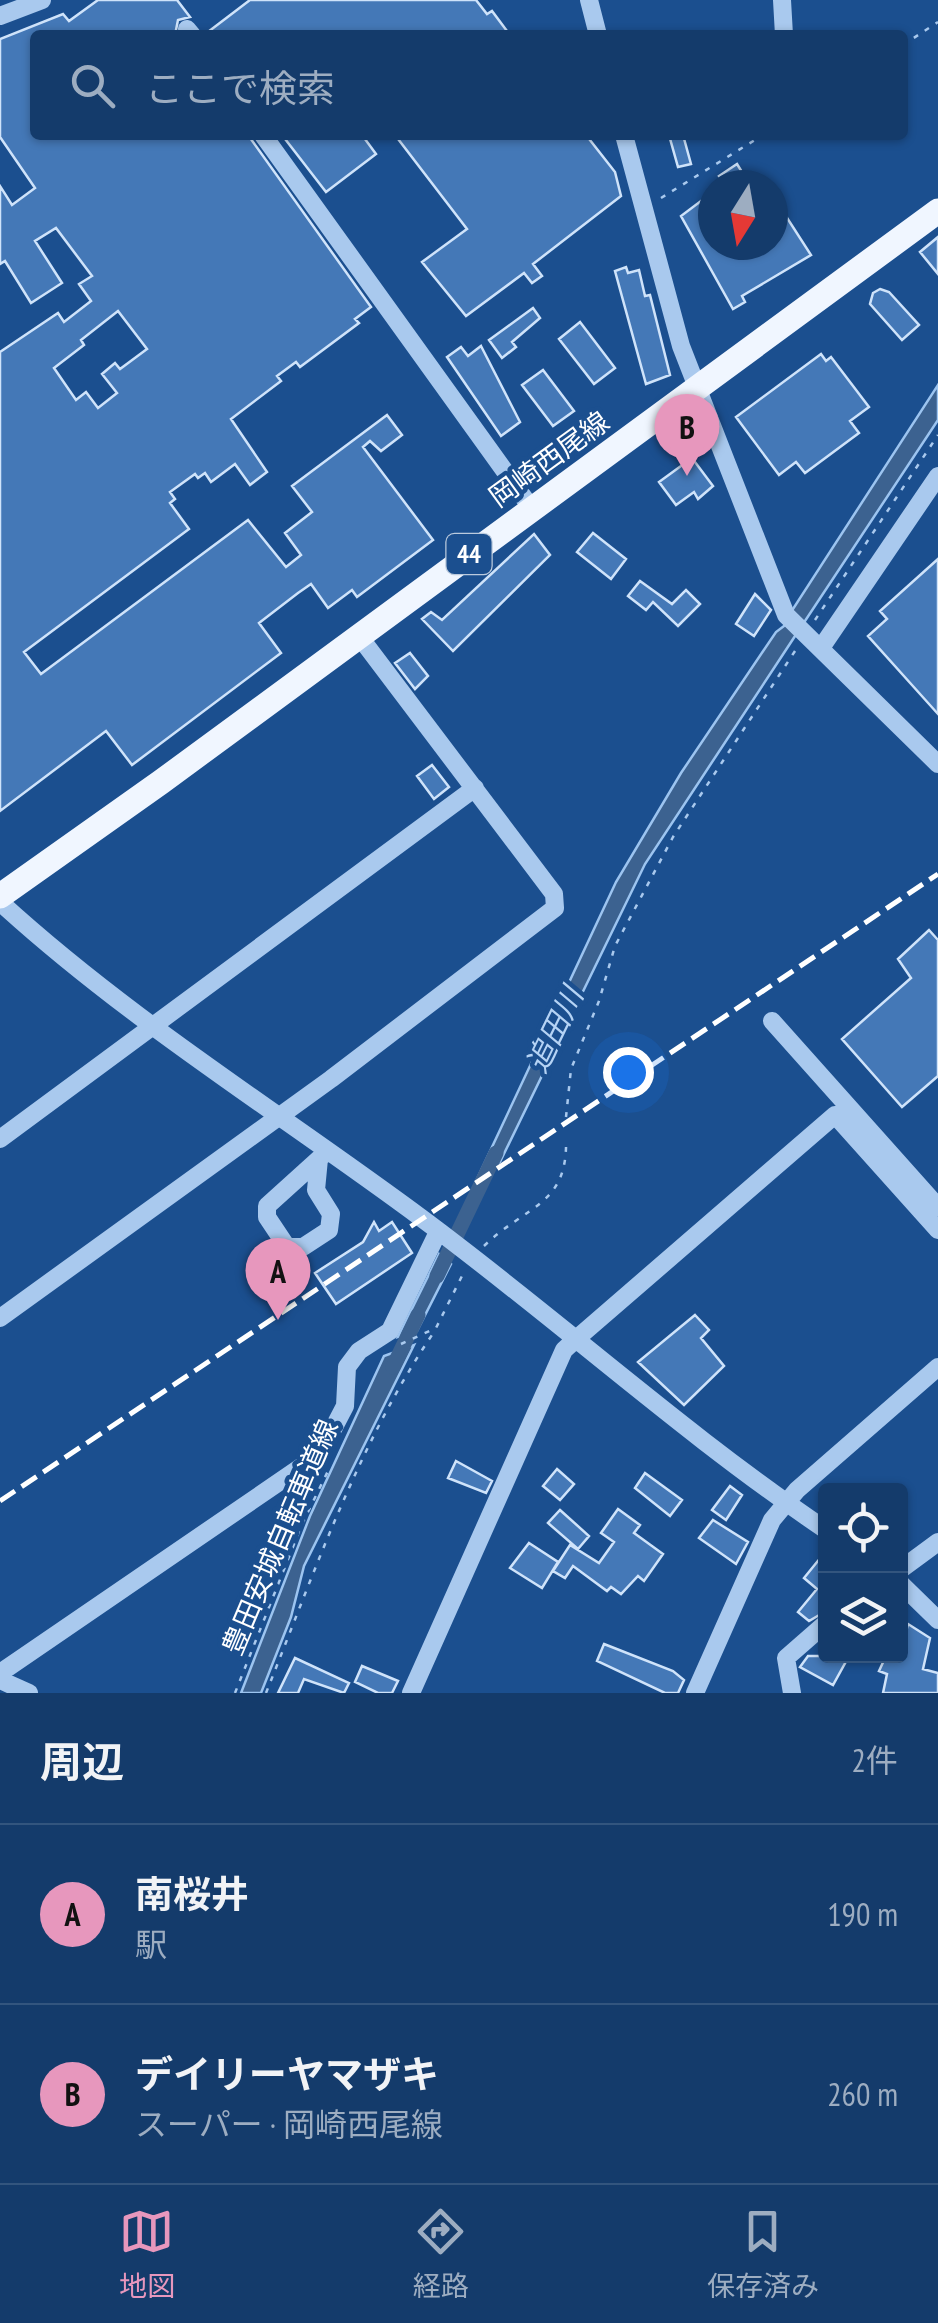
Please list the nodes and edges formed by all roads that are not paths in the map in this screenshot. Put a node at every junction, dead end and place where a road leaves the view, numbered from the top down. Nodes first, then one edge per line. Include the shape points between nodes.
1 (42, 0) edge
2 (589, 0) edge
3 (782, 0) edge
4 (0, 16) edge
5 (597, 30) edge
6 (784, 30) edge
7 (268, 140) edge
8 (625, 140) edge
9 (938, 211) edge
10 (696, 388) junction
11 (938, 476) edge
12 (532, 509) junction
13 (358, 636) junction
14 (821, 648) junction
15 (938, 764) edge
16 (475, 788) junction
17 (0, 899) edge
18 (772, 1021) dead end
19 (155, 1025) junction
20 (279, 1116) junction
21 (0, 1139) edge
22 (323, 1155) junction
23 (938, 1207) edge
24 (938, 1230) edge
25 (441, 1234) junction
26 (0, 1318) edge
27 (575, 1340) junction
28 (938, 1367) edge
29 (785, 1503) junction
30 (818, 1525) edge
31 (938, 1542) edge
32 (908, 1564) edge
33 (908, 1591) edge
34 (938, 1620) edge
35 (818, 1629) edge
36 (0, 1676) edge
37 (29, 1693) edge
38 (411, 1693) edge
39 (695, 1693) edge
40 (792, 1693) edge

1 - 4 street
2 - 5 street
3 - 6 street
7 - 12 street
8 - 10 street
9 - 10 main road, 岡崎西尾線 / 44
10 - 12 main road, 岡崎西尾線 / 44
10 - 14 street via 786,615
11 - 14 street
12 - 13 main road, 岡崎西尾線 / 44
13 - 16 street
13 - 17 main road, 岡崎西尾線 / 44
14 - 15 street
16 - 19 street
16 - 20 street via 554,894 555,908
17 - 19 street
18 - 23 street
19 - 20 street
19 - 21 street
20 - 22 street
20 - 26 street
22 - 22 street via 316,1190 332,1214 329,1230 303,1247 287,1246 266,1206
22 - 25 street
24 - 27 street via 835,1115
25 - 27 street
25 - 36 street via 390,1332 348,1368 345,1406 320,1454
27 - 29 street
27 - 38 street via 564,1350
28 - 29 street
29 - 30 street
29 - 39 street
31 - 32 street
33 - 34 street
35 - 40 street via 786,1658
36 - 37 street

